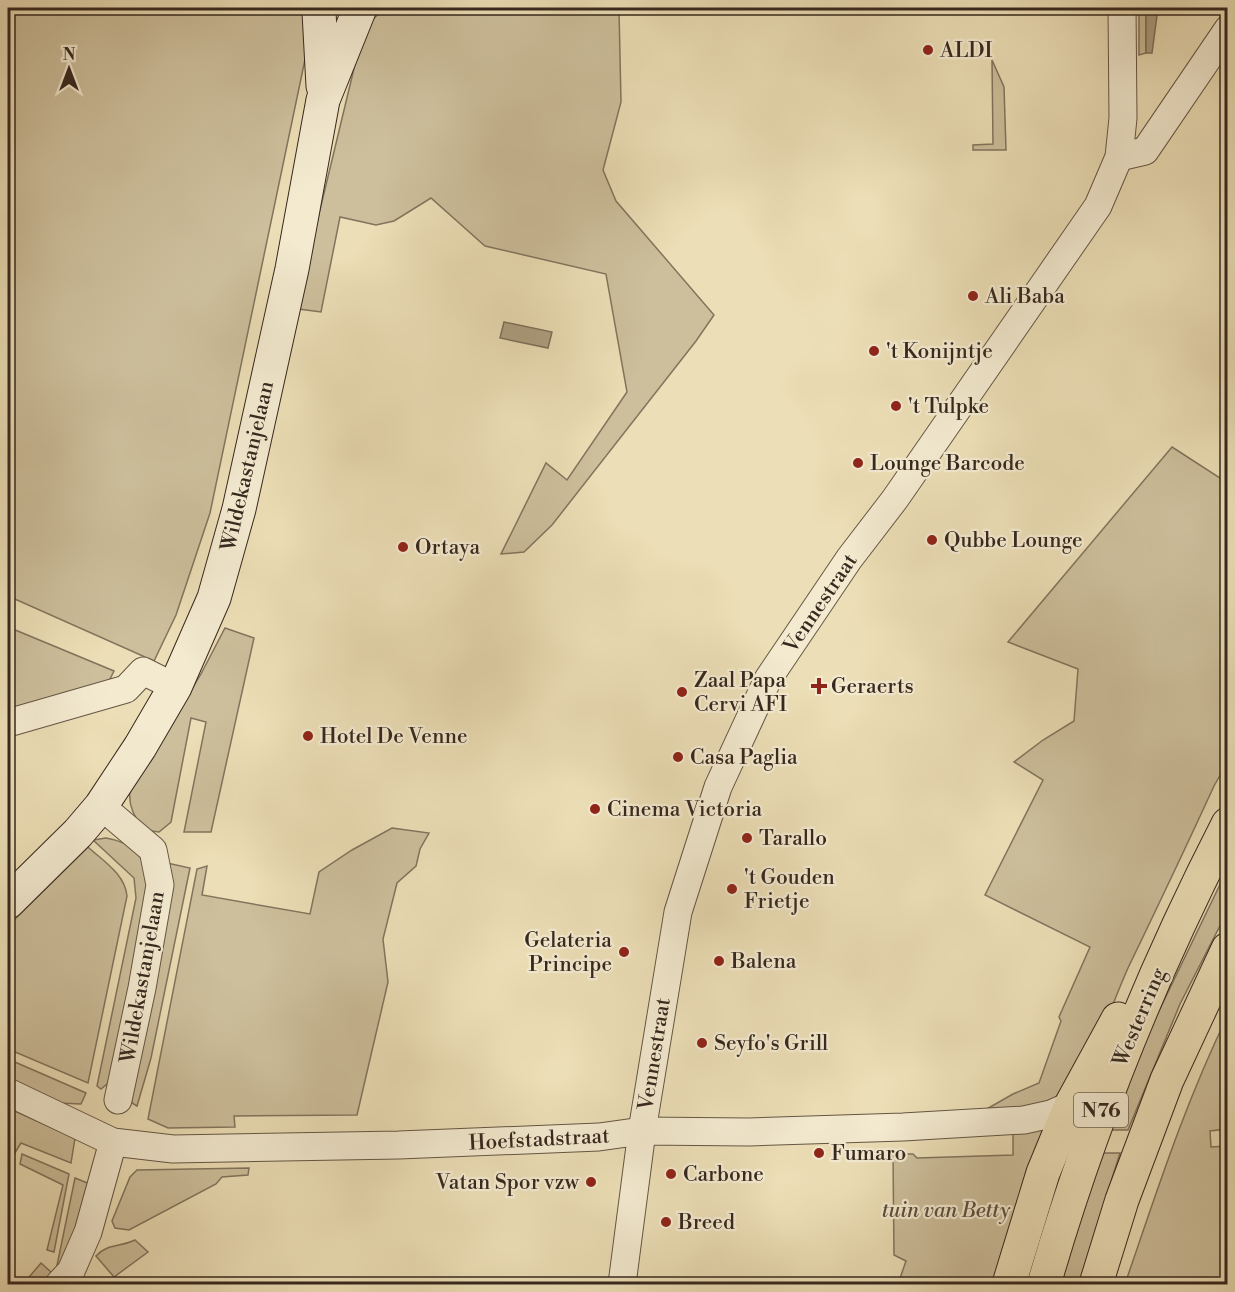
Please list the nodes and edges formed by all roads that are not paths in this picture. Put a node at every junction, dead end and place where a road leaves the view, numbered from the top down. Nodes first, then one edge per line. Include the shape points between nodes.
1 (317, 8) edge
2 (360, 8) edge
3 (1122, 8) edge
4 (1227, 29) edge
5 (323, 100) junction
6 (1119, 157) junction
7 (175, 687) junction
8 (8, 723) edge
9 (101, 806) junction
10 (1227, 824) edge
11 (8, 902) edge
12 (1171, 941) junction
13 (1227, 949) edge
14 (8, 1092) edge
15 (118, 1100) dead end
16 (1071, 1105) junction
17 (642, 1131) junction
18 (113, 1142) junction
19 (58, 1284) edge
20 (622, 1284) edge
21 (1009, 1284) edge
22 (1044, 1284) edge
23 (1096, 1284) edge

1 - 5 street, Wildekastanjelaan
2 - 5 street, Wildekastanjelaan
3 - 6 street, Vennestraat via 1123,118
4 - 6 street via 1145,151
5 - 7 street, Wildekastanjelaan via 292,269 239,509 214,598
6 - 17 street, Vennestraat via 1098,206 768,678 718,787 678,912
7 - 8 street via 143,671 126,689
7 - 9 street, Wildekastanjelaan
9 - 11 street, Wildekastanjelaan
9 - 15 street, Wildekastanjelaan via 153,850 160,885
10 - 12 highway, Westerring / N76
12 - 16 highway via 1135,988
12 - 22 highway, Westerring / N76 via 1094,1128
13 - 23 highway, N76 via 1167,1080 1122,1200
14 - 18 street, Hoefstadstraat
16 - 17 street, Hoefstadstraat via 1024,1120 749,1132
16 - 21 highway via 1043,1173
17 - 18 street, Hoefstadstraat via 599,1137 372,1146 172,1149
17 - 20 street, Vennestraat
18 - 19 street via 88,1232 71,1271

